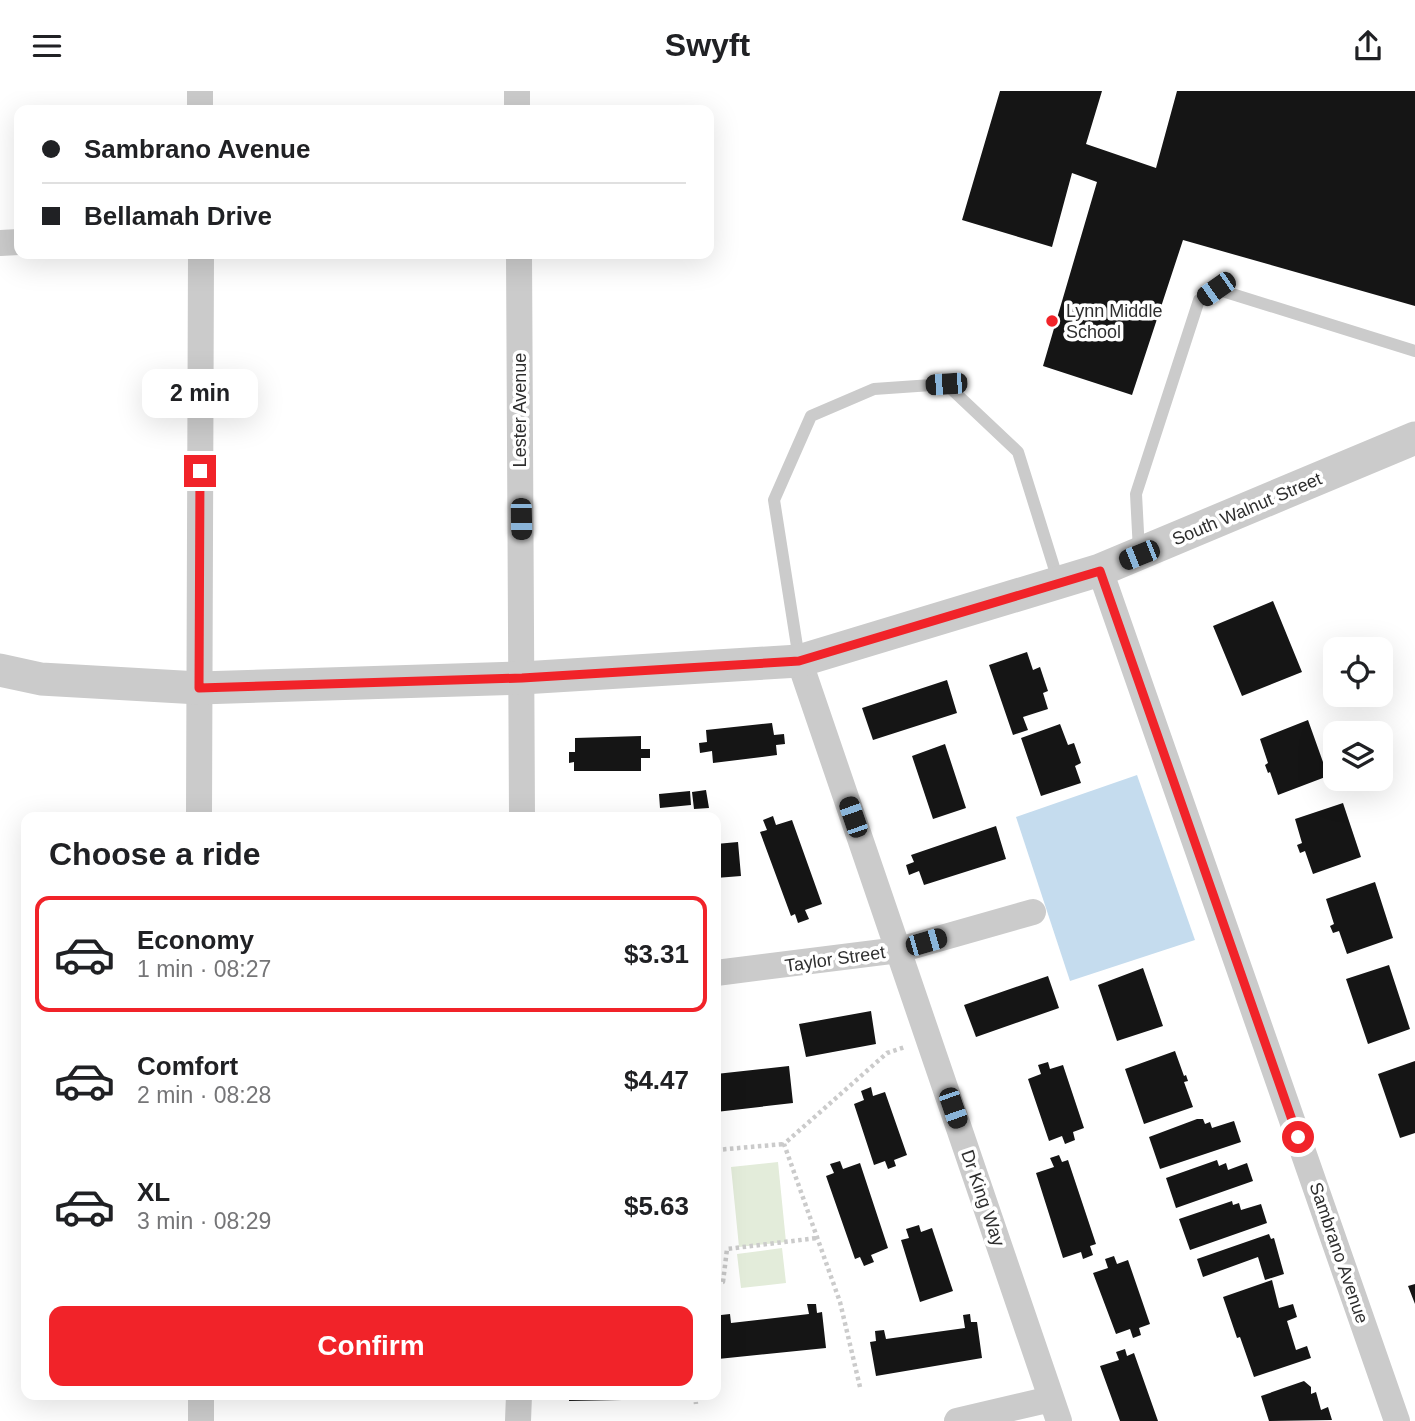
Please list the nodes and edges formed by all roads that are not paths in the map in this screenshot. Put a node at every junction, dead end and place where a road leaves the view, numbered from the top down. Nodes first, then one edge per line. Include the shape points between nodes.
1 (201, 259) edge
2 (519, 259) edge
3 (1415, 351) edge
4 (1415, 438) edge
5 (1139, 555) junction
6 (1100, 571) junction
7 (1059, 584) junction
8 (798, 659) junction
9 (0, 670) edge
10 (522, 678) junction
11 (199, 688) junction
12 (200, 812) edge
13 (522, 812) edge
14 (1033, 912) dead end
15 (900, 950) junction
16 (721, 972) edge
17 (201, 1400) edge
18 (519, 1400) edge
19 (1055, 1410) edge
20 (201, 1421) edge
21 (518, 1421) edge
22 (957, 1421) edge
23 (1398, 1421) edge

1 - 11 street
2 - 10 street, Lester Avenue
3 - 5 lane via 1216,289 1199,300 1136,494
4 - 5 street, South Walnut Street
5 - 6 street, South Walnut Street
6 - 7 street, South Walnut Street
6 - 23 street, Sambrano Avenue
7 - 8 street, South Walnut Street
7 - 8 lane via 1018,452 946,384 874,389 811,417 774,500
8 - 10 street, South Walnut Street
8 - 15 street, Dr King Way
9 - 11 street, South Walnut Street via 41,680
10 - 11 street, South Walnut Street
10 - 13 street, Lester Avenue
11 - 12 street
14 - 15 street, Taylor Street
15 - 16 street, Taylor Street
15 - 19 street, Dr King Way
17 - 20 street
18 - 21 street
19 - 22 street

